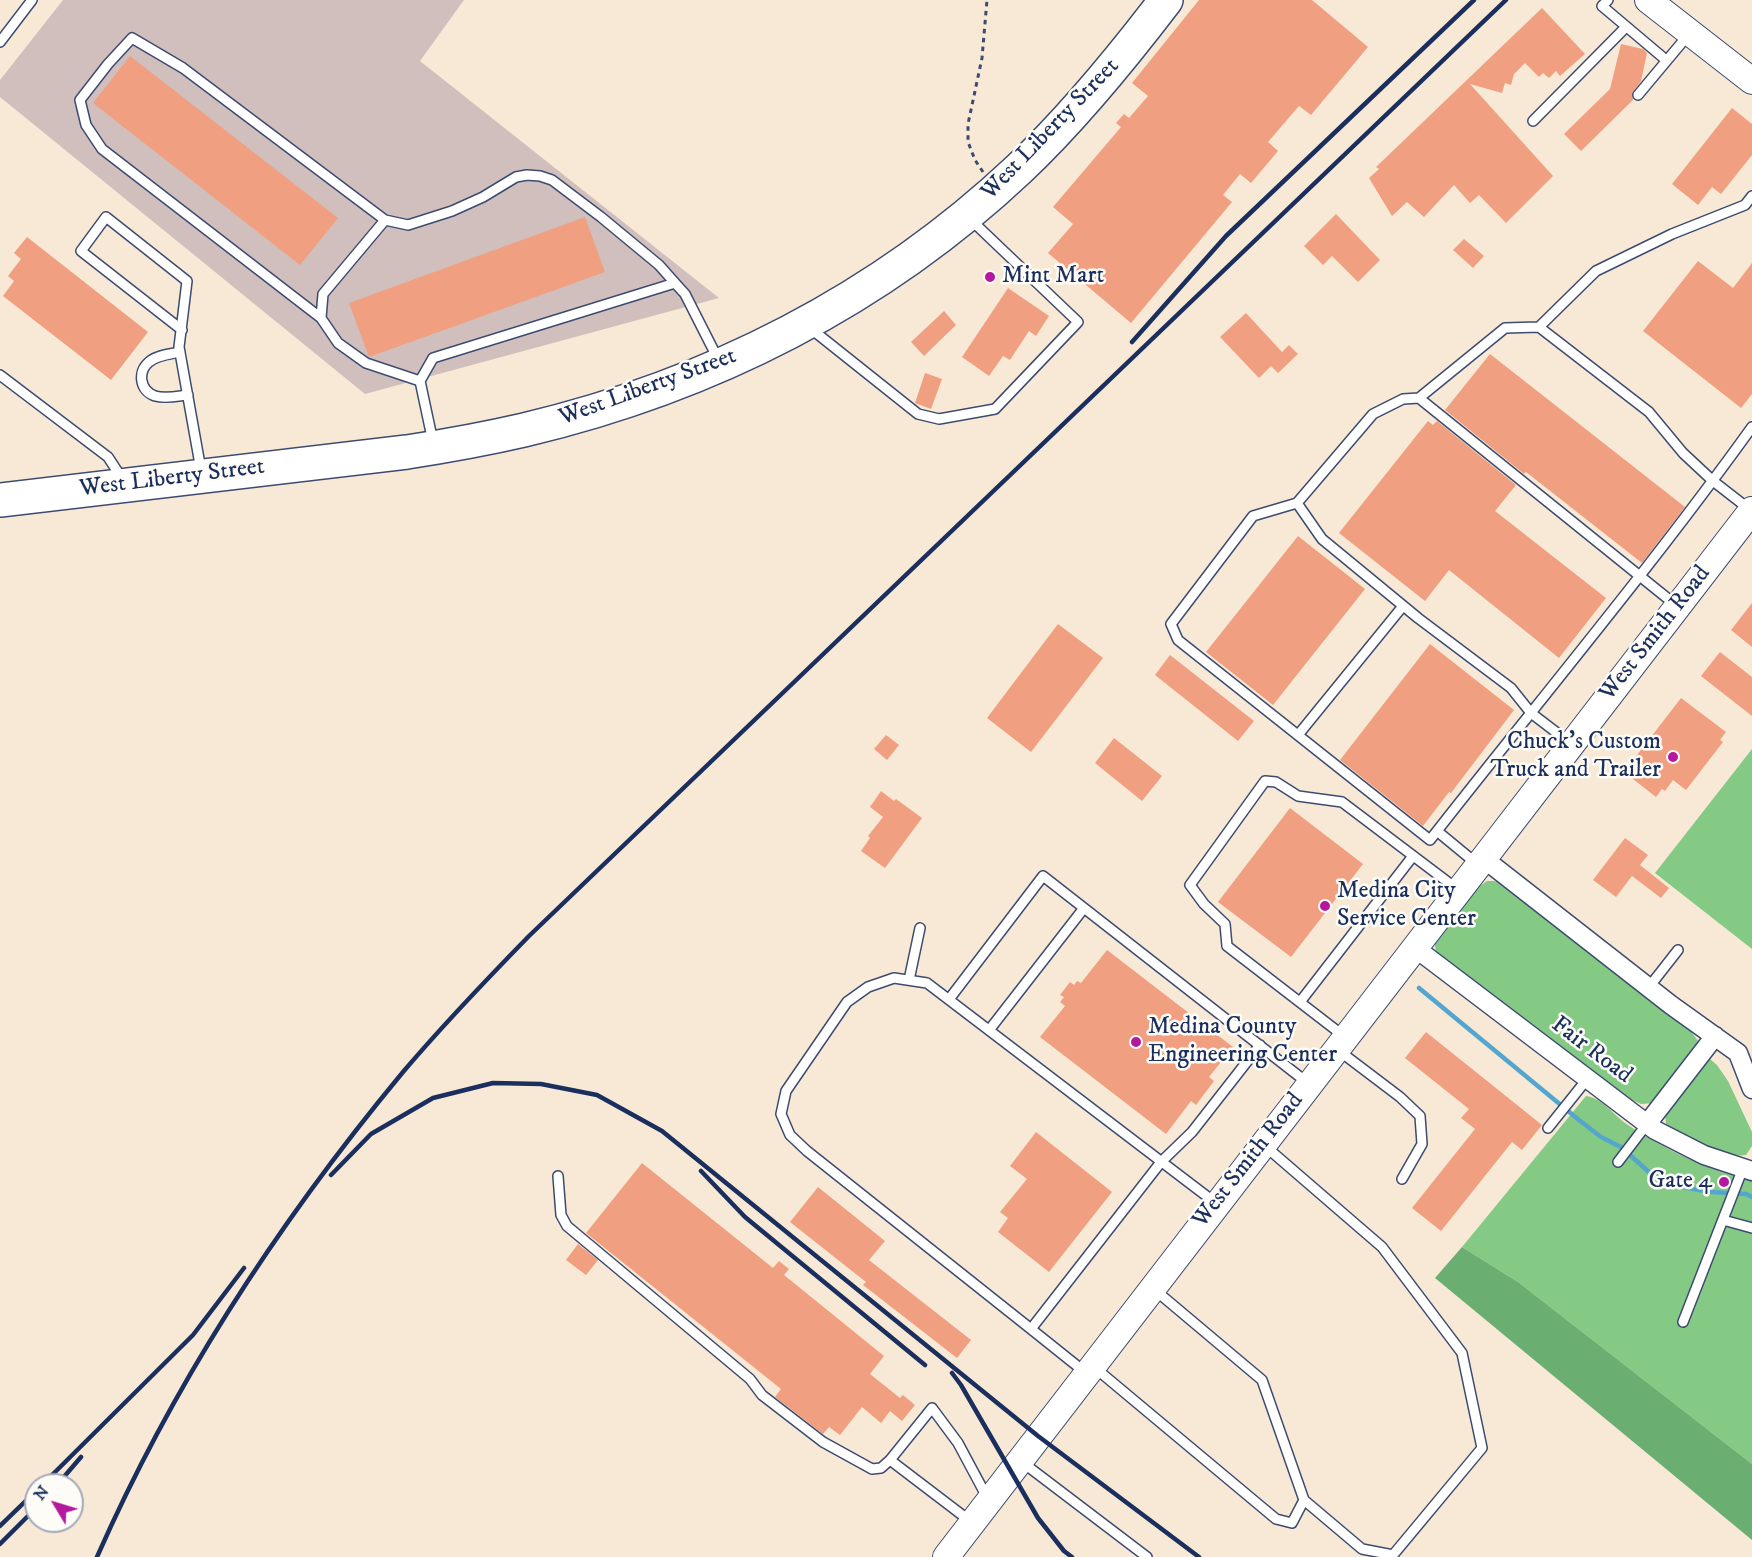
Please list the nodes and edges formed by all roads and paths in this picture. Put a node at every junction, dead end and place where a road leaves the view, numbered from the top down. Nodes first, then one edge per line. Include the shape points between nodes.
1 (32, 0) edge
2 (987, 0) edge
3 (1166, 0) edge
4 (1608, 0) edge
5 (1648, 0) edge
6 (1626, 27) junction
7 (1690, 33) junction
8 (0, 42) edge
9 (1666, 60) junction
10 (1752, 81) edge
11 (1638, 95) dead end
12 (1533, 121) dead end
13 (996, 190) junction
14 (1752, 196) edge
15 (966, 216) junction
16 (385, 220) junction
17 (675, 283) junction
18 (321, 318) junction
19 (806, 324) junction
20 (1539, 327) junction
21 (182, 330) junction
22 (180, 352) junction
23 (721, 365) junction
24 (0, 375) edge
25 (420, 381) junction
26 (188, 395) junction
27 (1419, 398) junction
28 (1752, 427) edge
29 (434, 448) junction
30 (202, 476) junction
31 (1713, 481) junction
32 (125, 485) junction
33 (0, 500) edge
34 (1297, 503) junction
35 (1752, 510) edge
36 (1639, 576) junction
37 (1403, 606) junction
38 (1677, 606) junction
39 (1531, 713) junction
40 (1298, 735) junction
41 (1571, 744) junction
42 (1437, 831) junction
43 (1413, 856) junction
44 (1480, 861) junction
45 (1458, 890) junction
46 (1084, 908) junction
47 (920, 928) dead end
48 (1414, 947) junction
49 (1678, 950) dead end
50 (909, 980) junction
51 (1649, 987) junction
52 (950, 998) junction
53 (1300, 1002) junction
54 (990, 1029) junction
55 (1715, 1036) junction
56 (1340, 1043) junction
57 (1260, 1045) junction
58 (1588, 1078) junction
59 (1309, 1084) junction
60 (1752, 1089) edge
61 (1647, 1124) junction
62 (1548, 1128) dead end
63 (1263, 1144) junction
64 (1161, 1162) junction
65 (1618, 1162) dead end
66 (1747, 1170) edge
67 (558, 1176) dead end
68 (1402, 1179) dead end
69 (1217, 1204) junction
70 (1723, 1220) junction
71 (1752, 1228) edge
72 (1152, 1288) junction
73 (1683, 1322) dead end
74 (1031, 1329) junction
75 (1089, 1370) junction
76 (890, 1460) junction
77 (1019, 1460) junction
78 (1304, 1500) junction
79 (988, 1501) junction
80 (972, 1523) junction
81 (946, 1557) edge
82 (1147, 1557) edge

1 - 8 lane
2 - 13 path via 968,142 975,160
3 - 13 highway, West Liberty Street via 1057,131
4 - 6 lane via 1602,6
5 - 7 street
6 - 9 lane
6 - 12 lane
7 - 9 lane
7 - 10 street
9 - 11 lane
13 - 15 highway, West Liberty Street
14 - 20 lane via 1745,206 1672,234 1596,271
15 - 19 highway, West Liberty Street via 870,287
15 - 19 lane via 1078,322 995,409 939,419 918,414
16 - 17 lane via 408,225 452,211 516,177 540,176 552,180 601,217
16 - 18 lane via 323,294
16 - 18 lane via 183,68 132,38 80,100 86,125 102,149
17 - 23 lane via 685,294
17 - 25 lane via 433,358
18 - 25 lane via 338,343 366,363
19 - 23 highway, West Liberty Street
20 - 27 lane via 1506,328
20 - 31 lane via 1649,412
21 - 21 lane via 187,281 106,217 81,251
21 - 22 lane
22 - 26 lane
22 - 26 lane via 149,362 141,381 148,393 156,396
23 - 29 highway, West Liberty Street via 584,414
24 - 32 lane via 108,457
25 - 29 lane
26 - 30 lane
27 - 34 lane via 1403,399 1373,414
27 - 36 lane
28 - 31 lane
29 - 30 highway, West Liberty Street
30 - 32 highway, West Liberty Street
31 - 35 lane
31 - 36 lane
32 - 33 highway, West Liberty Street
34 - 37 lane via 1322,539
34 - 40 lane via 1253,516 1171,624 1178,640
35 - 38 street, West Smith Road
36 - 38 lane
36 - 39 lane
37 - 39 lane via 1510,688
37 - 40 lane
38 - 41 street, West Smith Road
39 - 41 lane
39 - 42 lane
40 - 42 lane via 1430,840
41 - 44 street, West Smith Road
42 - 44 lane
43 - 45 lane
43 - 53 lane
43 - 53 lane via 1342,802 1298,796 1276,782 1265,781 1190,885 1225,924 1227,946
44 - 45 street, West Smith Road
44 - 51 street
45 - 48 street, West Smith Road
46 - 52 lane via 1043,876
46 - 54 lane
46 - 57 lane
47 - 50 lane
48 - 56 street, West Smith Road
48 - 58 street, Fair Road
49 - 51 lane
50 - 52 lane via 927,983
50 - 74 lane via 894,978 868,987 848,1002 786,1091 781,1114 790,1135 807,1151
51 - 55 street
52 - 54 lane
53 - 56 lane
54 - 64 lane
55 - 60 street via 1738,1053
55 - 61 street
56 - 59 street, West Smith Road
56 - 68 lane via 1420,1116 1422,1144
57 - 59 lane
57 - 64 lane via 1192,1132
58 - 61 street, Fair Road
58 - 62 lane
59 - 63 street, West Smith Road
61 - 65 lane
61 - 66 street, Fair Road via 1704,1155
63 - 69 street, West Smith Road
63 - 78 lane via 1382,1247 1462,1353 1482,1448 1394,1555 1362,1549
64 - 69 lane
64 - 74 lane
66 - 70 lane
67 - 76 lane via 561,1215 567,1226 750,1378 762,1395 823,1442 872,1469 881,1468
69 - 72 street, West Smith Road
70 - 71 lane
70 - 73 lane
72 - 75 street, West Smith Road
72 - 78 lane via 1262,1380
74 - 75 lane
75 - 77 street, West Smith Road
75 - 78 lane via 1276,1519 1292,1523
76 - 79 lane via 932,1408 958,1443
76 - 80 lane
77 - 79 street, West Smith Road
77 - 82 lane
79 - 80 street, West Smith Road
80 - 81 street, West Smith Road

